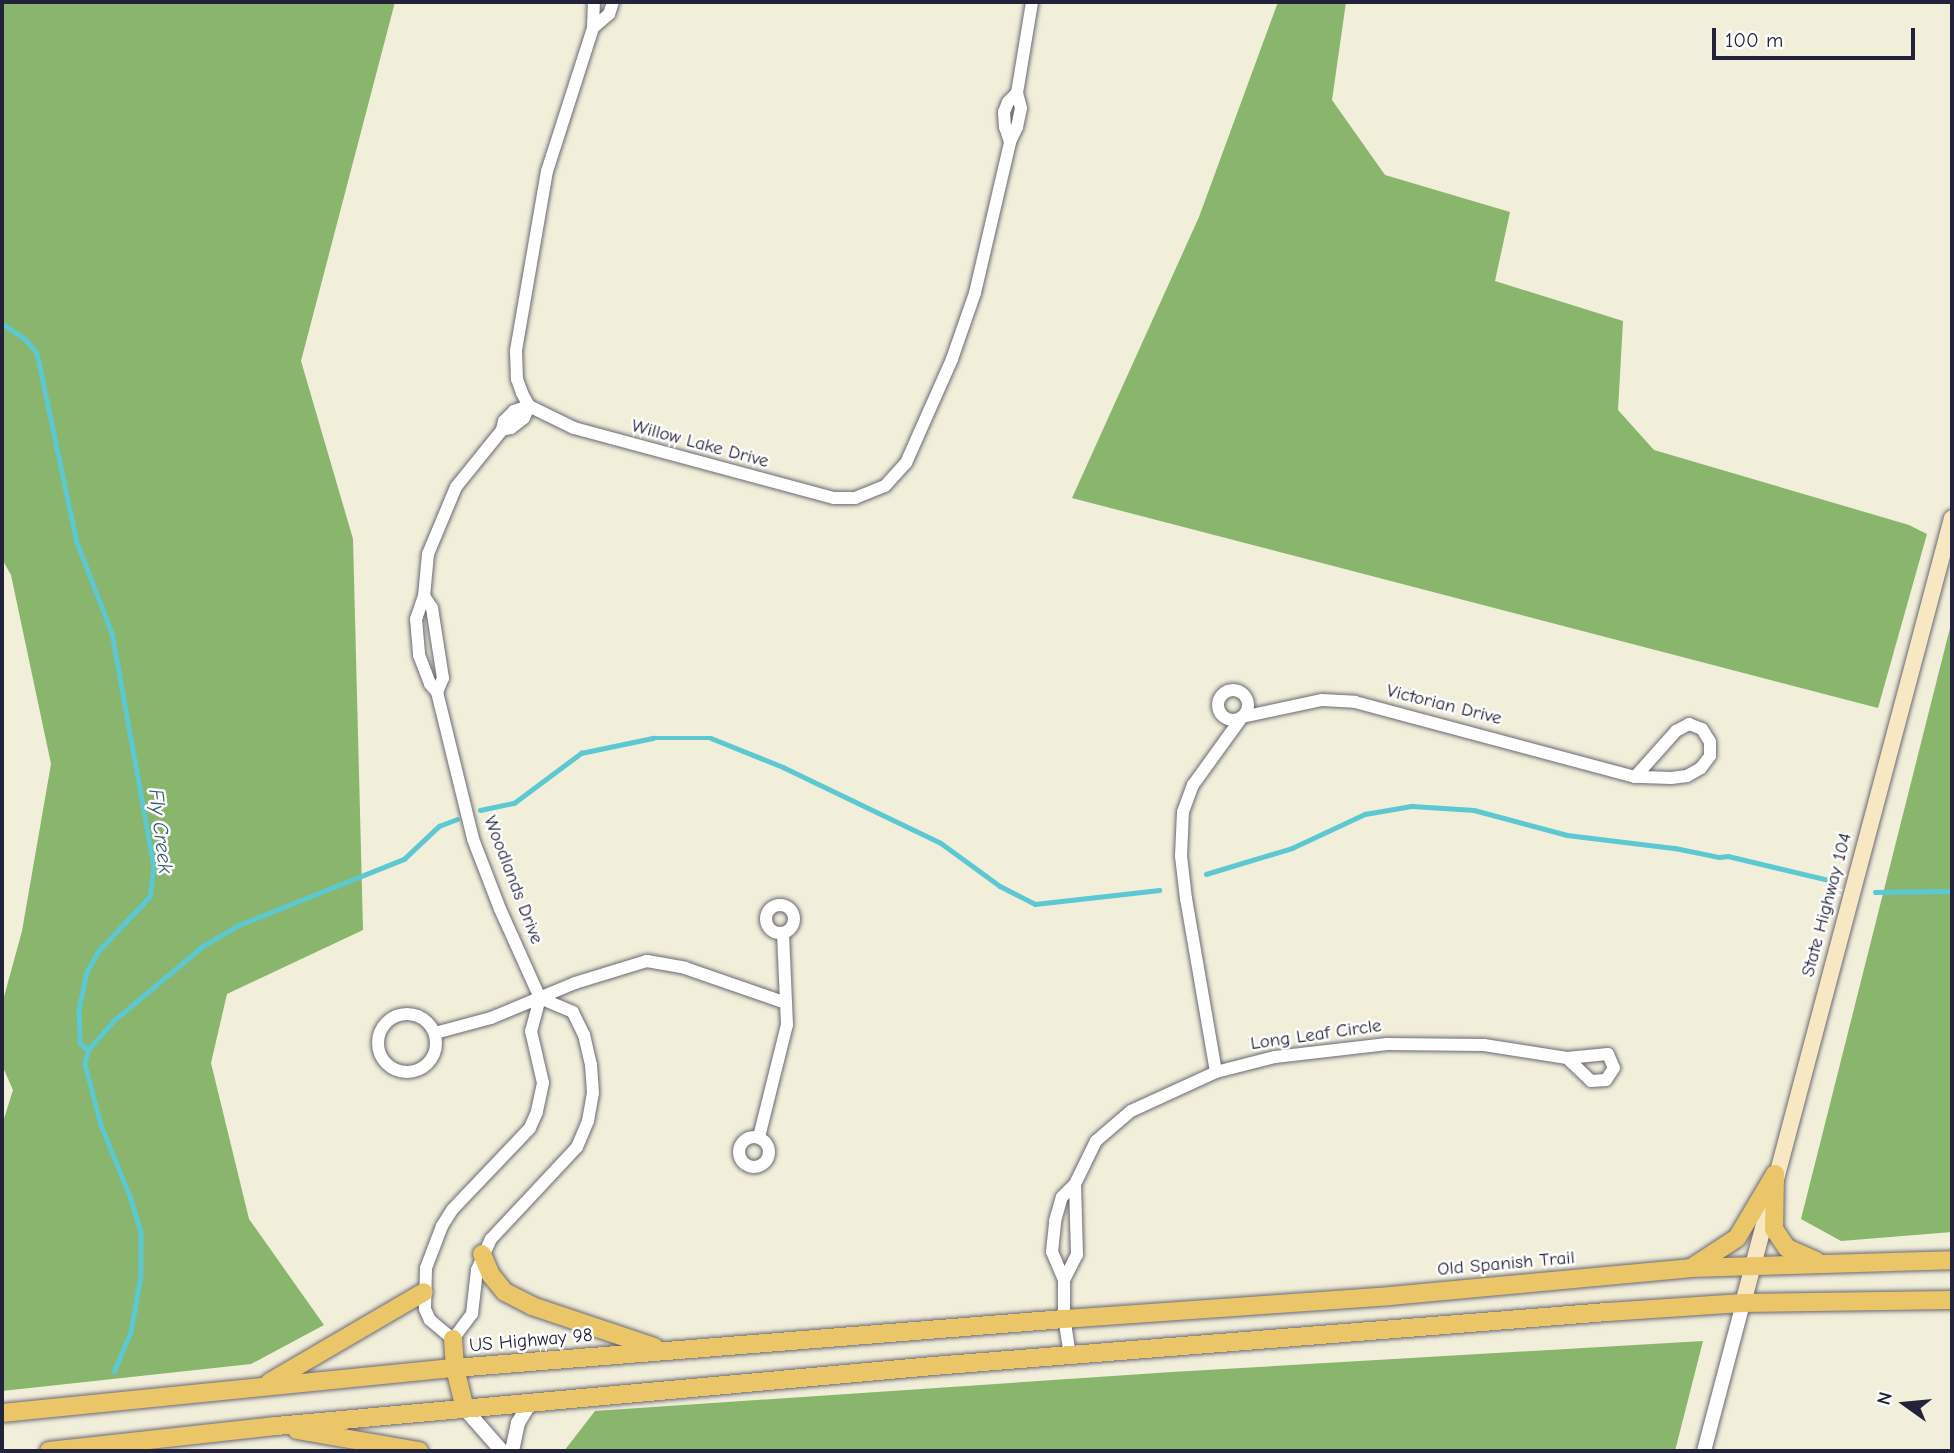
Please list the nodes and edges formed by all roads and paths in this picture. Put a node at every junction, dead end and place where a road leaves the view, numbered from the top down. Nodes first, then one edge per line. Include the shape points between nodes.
1 (594, 2) edge
2 (613, 2) edge
3 (1032, 2) edge
4 (593, 28) junction
5 (529, 406) junction
6 (1952, 518) edge
7 (424, 596) junction
8 (437, 692) junction
9 (1634, 777) junction
10 (783, 933) dead end
11 (540, 998) junction
12 (786, 1003) junction
13 (435, 1033) junction
14 (1567, 1058) dead end
15 (1216, 1072) junction
16 (759, 1137) dead end
17 (1775, 1174) junction
18 (1075, 1184) junction
19 (482, 1254) junction
20 (1952, 1260) edge
21 (1821, 1263) junction
22 (1752, 1264) junction
23 (1690, 1268) junction
24 (1064, 1280) junction
25 (424, 1292) junction
26 (1952, 1300) edge
27 (1743, 1303) junction
28 (1064, 1319) junction
29 (453, 1339) junction
30 (668, 1350) junction
31 (1070, 1355) junction
32 (455, 1368) junction
33 (263, 1386) junction
34 (529, 1405) junction
35 (465, 1409) junction
36 (2, 1413) edge
37 (276, 1426) junction
38 (49, 1451) edge
39 (419, 1451) edge
40 (502, 1451) edge
41 (512, 1451) edge
42 (1704, 1451) edge

1 - 4 street
2 - 4 street via 609,14
3 - 5 street, Willow Lake Drive via 1017,93 1004,112 1010,142 975,293 952,359 906,463 885,486 855,498 808,493 574,428
4 - 5 street via 547,171 534,240 516,351 517,379
5 - 7 street, Woodlands Drive via 504,421 502,430 456,487 428,554
6 - 17 main road, State Highway 104
7 - 8 street, Woodlands Drive via 432,608 443,678
7 - 8 street, Woodlands Drive via 416,636 430,684
8 - 11 street, Woodlands Drive via 473,839
9 - 9 street, Victorian Drive via 1687,776 1710,756 1710,742 1702,729 1689,724 1676,731
9 - 15 street, Victorian Drive via 1355,702 1322,700 1242,718 1199,777 1183,813 1182,869
10 - 12 street
11 - 12 street via 647,961 685,968
11 - 13 street
11 - 19 street via 573,1012 584,1035 593,1093 588,1121 577,1147
11 - 25 street via 531,1031 543,1083 537,1112 530,1128 442,1226 426,1268
12 - 16 street via 786,1025
13 - 13 street via 423,1018 405,1014 387,1021 379,1048 388,1064 414,1071 430,1060
14 - 15 street, Long Leaf Circle via 1484,1045 1387,1044 1275,1056
15 - 18 street, Long Leaf Circle via 1131,1111 1096,1141
17 - 21 main road via 1774,1229 1787,1248
17 - 22 main road, State Highway 104
17 - 23 main road via 1737,1238
18 - 24 street, Long Leaf Circle via 1077,1255
18 - 24 street, Long Leaf Circle via 1062,1197 1053,1236 1054,1260
19 - 29 street via 472,1314
19 - 30 main road via 505,1292 532,1306
20 - 21 main road, Old Spanish Trail
21 - 22 main road, Old Spanish Trail
22 - 23 main road, Old Spanish Trail
22 - 27 main road, State Highway 104
23 - 28 main road, Old Spanish Trail via 1390,1296
24 - 28 street, Long Leaf Circle
25 - 29 street via 430,1321
25 - 33 main road
26 - 27 main road
27 - 31 main road
27 - 42 street
28 - 30 main road, US Highway 98
28 - 31 street, Long Leaf Circle
29 - 32 main road
30 - 32 main road, US Highway 98
31 - 34 main road
32 - 33 main road, US Highway 98
32 - 35 main road
33 - 36 main road, US Highway 98
34 - 35 main road
34 - 41 street
35 - 37 main road
35 - 40 street
37 - 38 main road
37 - 39 main road

